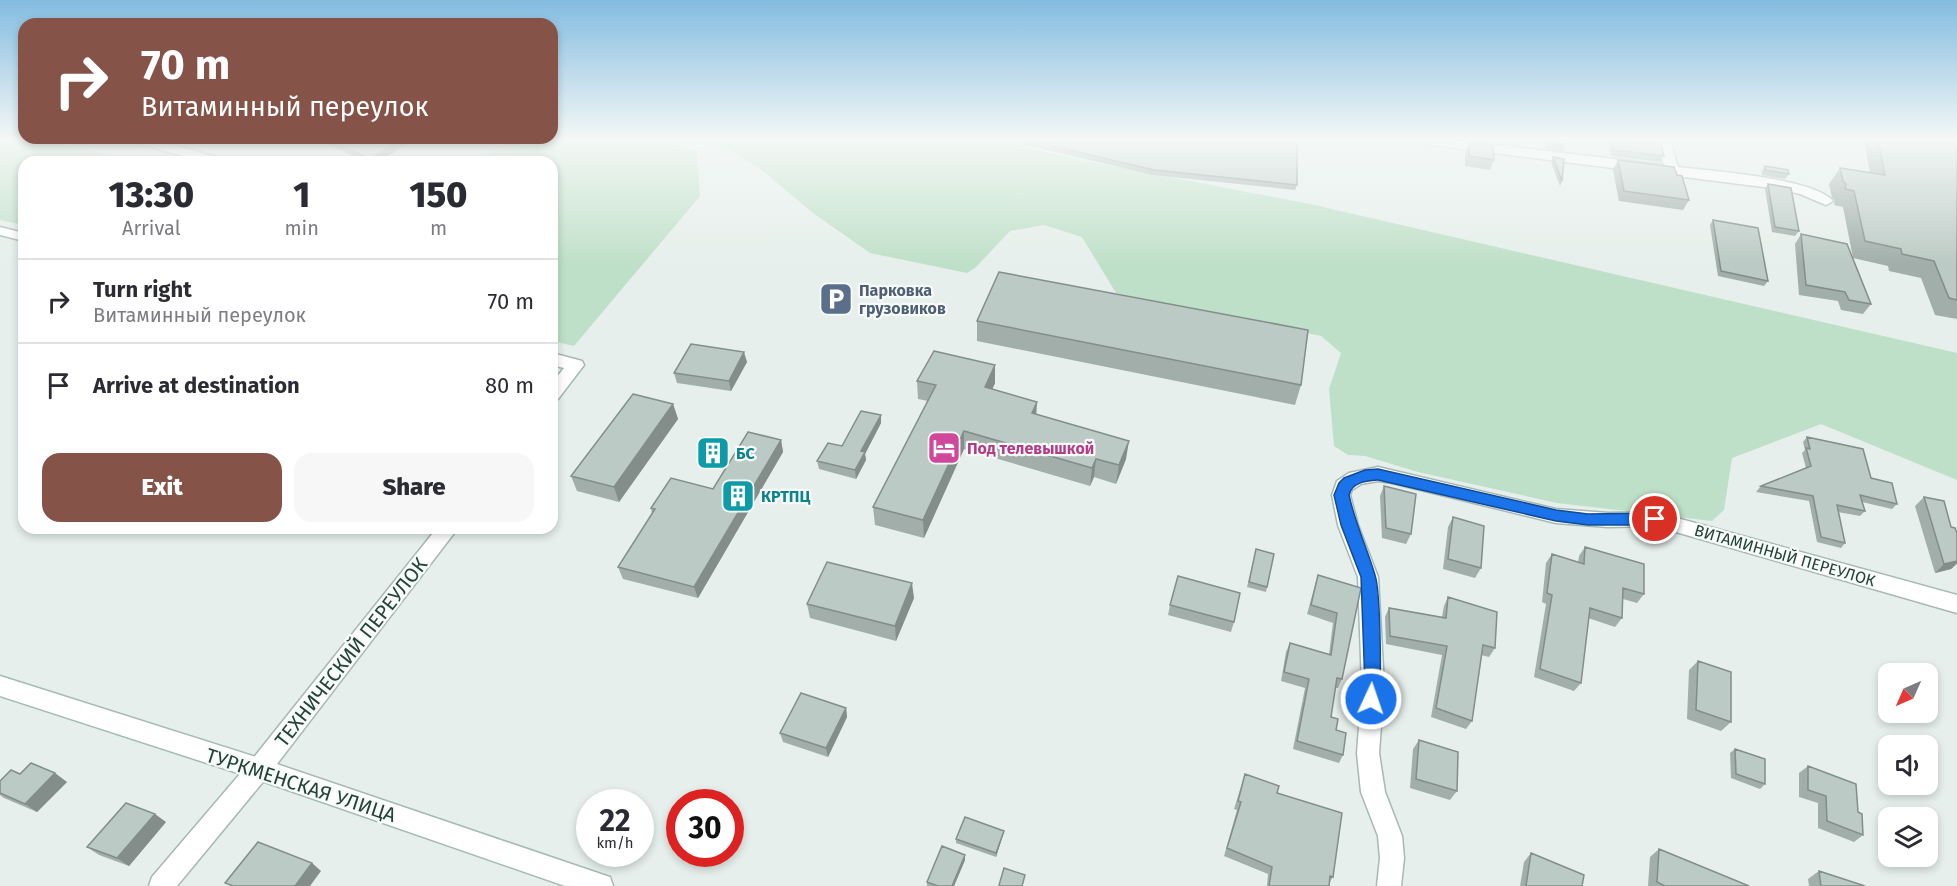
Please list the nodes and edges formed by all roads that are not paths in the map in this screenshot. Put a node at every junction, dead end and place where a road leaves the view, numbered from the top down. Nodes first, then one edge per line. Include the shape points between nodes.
1 (1748, 181) edge
2 (1826, 201) dead end
3 (0, 231) edge
4 (18, 236) edge
5 (558, 360) edge
6 (558, 388) edge
7 (443, 534) edge
8 (1957, 604) edge
9 (0, 686) edge
10 (259, 769) junction
11 (161, 886) edge
12 (601, 886) edge
13 (1389, 886) edge

1 - 2 street via 1809,193
3 - 4 street
5 - 6 street via 576,365
7 - 10 street, ТЕХНИЧЕСКИЙ ПЕРЕУЛОК
8 - 13 street, ВИТАМИННЫЙ ПЕРЕУЛОК via 1655,519 1564,517 1392,476 1356,478 1344,486 1341,495 1368,577 1373,686 1368,753 1373,792 1390,836
9 - 10 street, ТУРКМЕНСКАЯ УЛИЦА
10 - 11 street, ТЕХНИЧЕСКИЙ ПЕРЕУЛОК
10 - 12 street, ТУРКМЕНСКАЯ УЛИЦА

